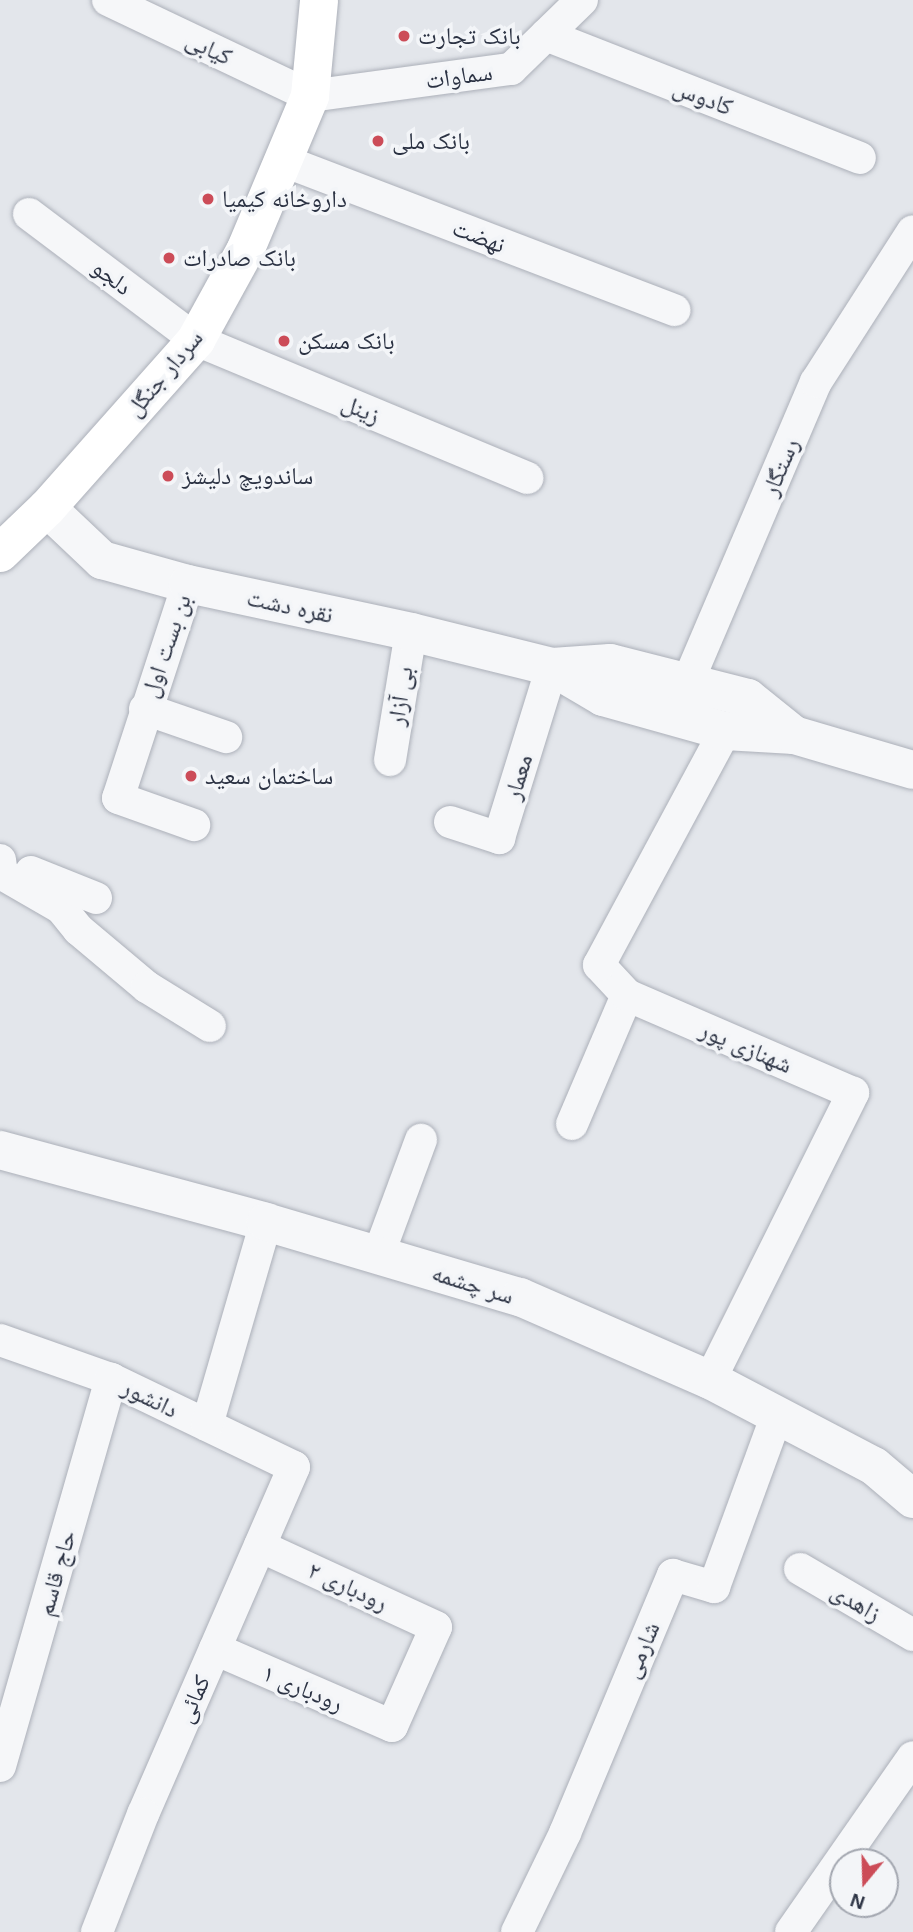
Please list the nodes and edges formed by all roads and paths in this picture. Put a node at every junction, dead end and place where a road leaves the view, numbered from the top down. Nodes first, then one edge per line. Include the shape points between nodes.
1 (108, 0) edge
2 (319, 0) edge
3 (582, 0) edge
4 (546, 35) junction
5 (310, 96) junction
6 (860, 158) dead end
7 (284, 161) junction
8 (29, 214) dead end
9 (913, 232) edge
10 (675, 310) dead end
11 (196, 340) junction
12 (527, 478) dead end
13 (47, 508) junction
14 (0, 553) edge
15 (188, 584) junction
16 (411, 632) junction
17 (552, 667) junction
18 (680, 700) junction
19 (145, 709) junction
20 (725, 731) junction
21 (794, 735) junction
22 (226, 737) dead end
23 (390, 760) dead end
24 (913, 771) edge
25 (450, 822) dead end
26 (194, 825) dead end
27 (0, 860) edge
28 (96, 898) dead end
29 (626, 995) junction
30 (210, 1026) dead end
31 (572, 1124) dead end
32 (421, 1140) dead end
33 (0, 1150) edge
34 (266, 1222) junction
35 (378, 1256) junction
36 (0, 1340) edge
37 (111, 1379) junction
38 (710, 1380) junction
39 (777, 1415) junction
40 (207, 1425) junction
41 (294, 1467) joint
42 (913, 1499) edge
43 (260, 1545) junction
44 (800, 1569) dead end
45 (913, 1635) edge
46 (215, 1649) junction
47 (392, 1726) joint
48 (913, 1757) edge
49 (0, 1766) edge
50 (97, 1932) edge
51 (517, 1932) edge
52 (791, 1932) edge

1 - 5 street, کیابی
2 - 5 main road, سردار جنگل
3 - 4 street, سماوات
4 - 5 street, سماوات via 511,69
4 - 6 street, کادوس
5 - 7 main road, سردار جنگل
7 - 10 street, نهضت
7 - 11 main road, سردار جنگل via 245,251
8 - 11 street, دلجو
9 - 18 street, رستگار via 817,382
11 - 12 street, زینل
11 - 13 main road, سردار جنگل
13 - 14 main road, سردار جنگل
13 - 15 street, نقره دشت via 102,560
15 - 16 street, نقره دشت
15 - 19 street, بن بست اول
16 - 17 street, نقره دشت
16 - 23 street, بی آزار
17 - 18 street, نقره دشت via 603,697
17 - 25 street, معمار via 499,838
18 - 20 street, نقره دشت
18 - 21 street, نقره دشت via 748,698
19 - 22 street, بن بست اول
19 - 26 street, بن بست اول via 118,798
20 - 21 street, نقره دشت
20 - 29 street, شهنازی پور via 599,965
21 - 24 street, نقره دشت
27 - 28 street
27 - 30 street via 2,874 61,908 79,930 147,986
29 - 31 street
29 - 38 street, شهنازی پور via 853,1093
32 - 35 street
33 - 34 street, سر چشمه
34 - 35 street, سر چشمه
34 - 40 street
35 - 38 street, سر چشمه via 520,1297
36 - 37 street, دانشور
37 - 40 street, دانشور
37 - 49 street, حاج قاسم
38 - 39 street, سر چشمه
39 - 42 street, سر چشمه via 874,1466
39 - 51 street, شارمی via 714,1587 673,1575 565,1833
40 - 41 street, دانشور
41 - 43 street, کمائی
43 - 46 street, کمائی
43 - 47 street, رودباری ۲ via 436,1627
44 - 45 street, زاهدی
46 - 47 street, رودباری ۱
46 - 50 street, کمائی
48 - 52 street

